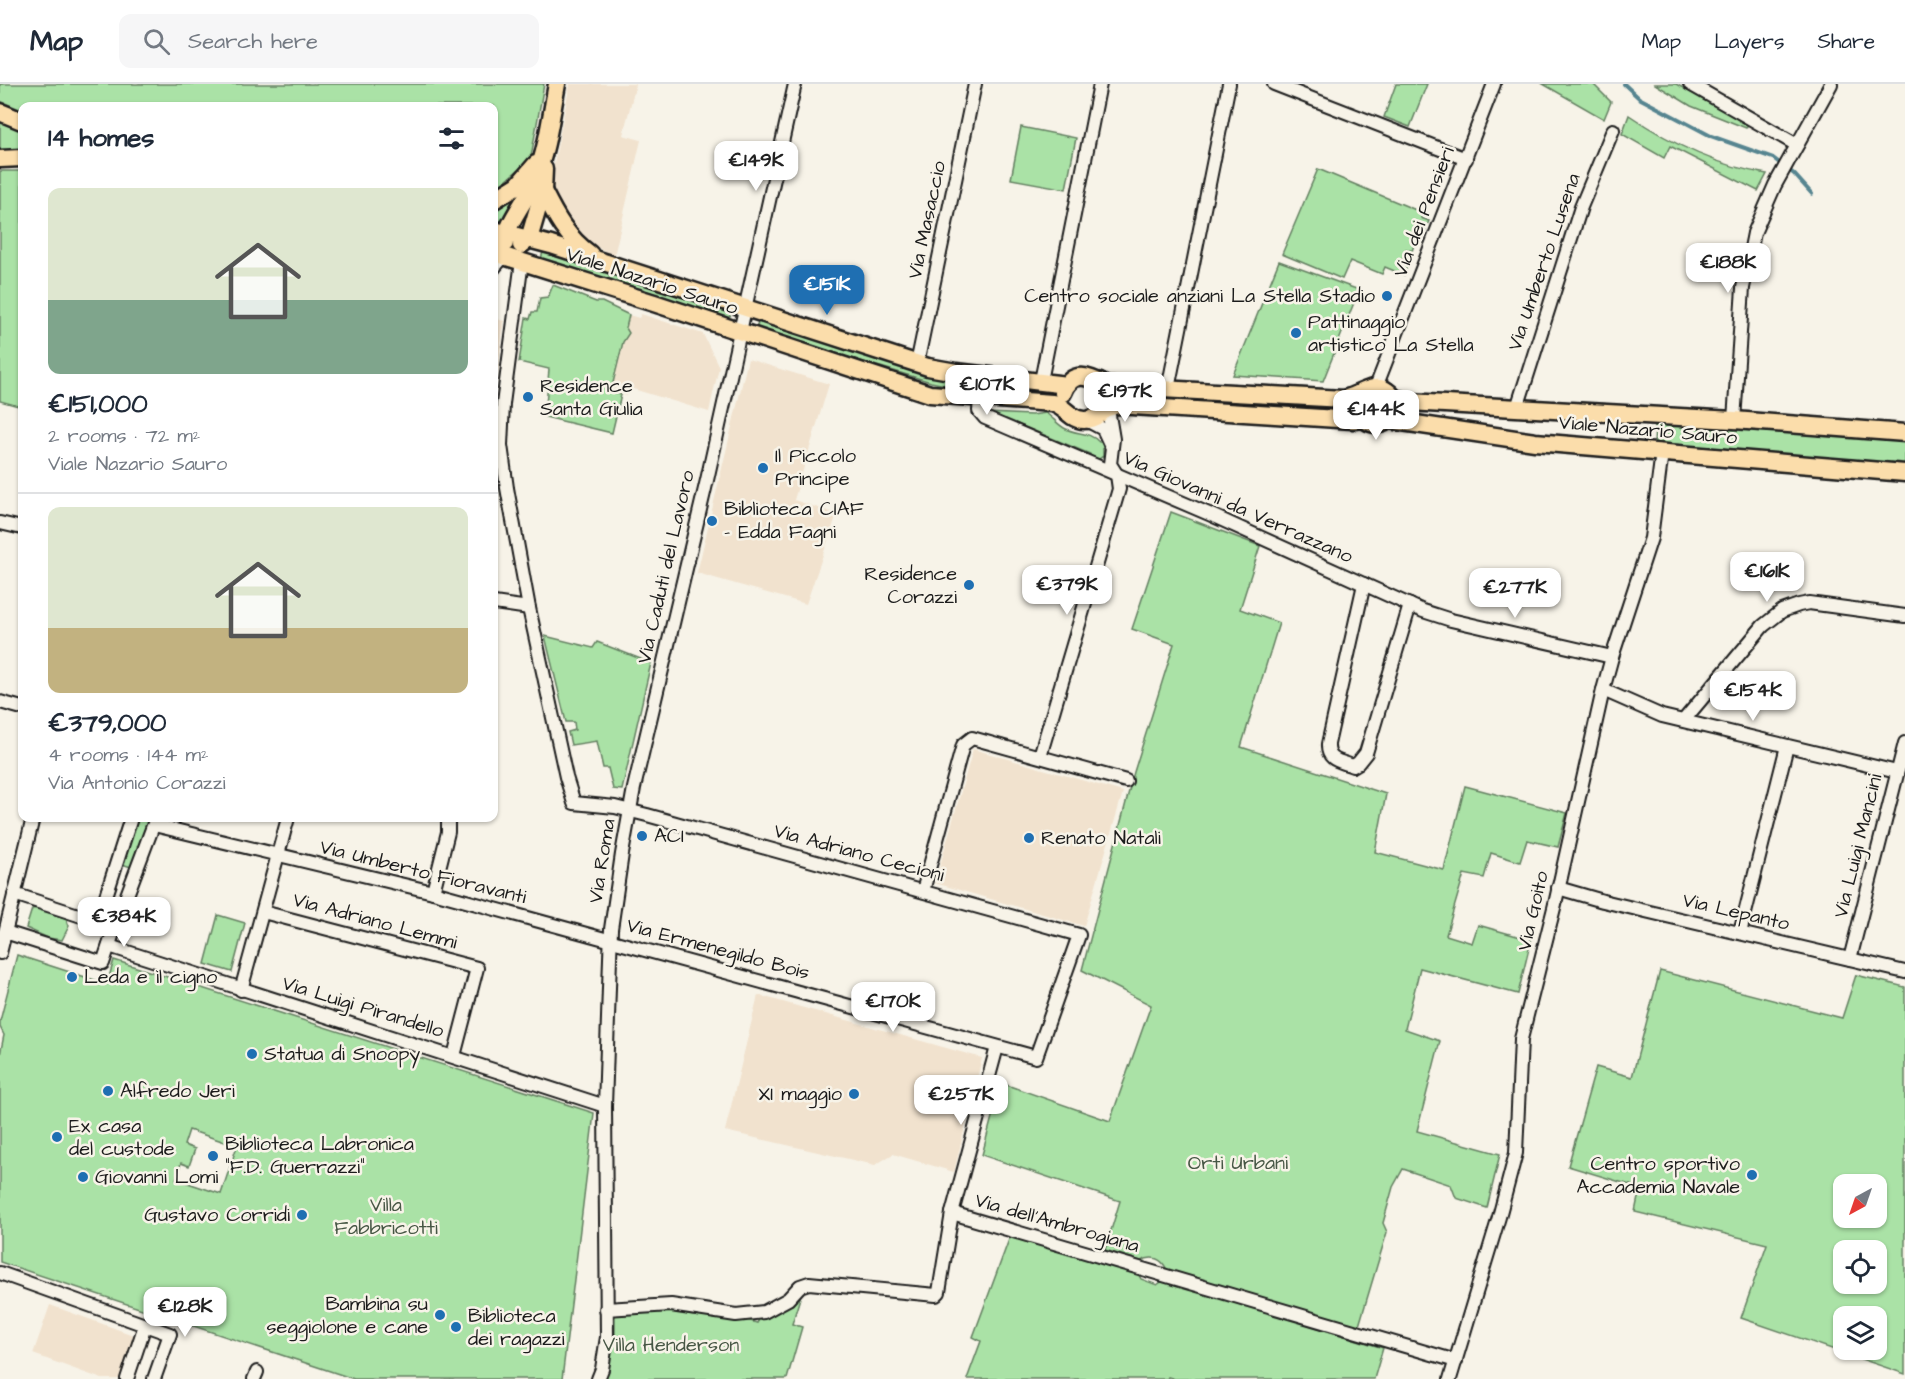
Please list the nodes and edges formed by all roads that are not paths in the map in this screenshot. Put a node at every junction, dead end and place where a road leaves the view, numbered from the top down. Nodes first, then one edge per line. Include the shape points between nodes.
1 (557, 84) edge
2 (795, 84) edge
3 (975, 84) edge
4 (1100, 84) edge
5 (1229, 84) edge
6 (1274, 84) edge
7 (1494, 84) edge
8 (1690, 84) edge
9 (1831, 84) edge
10 (0, 112) edge
11 (18, 119) edge
12 (1613, 130) dead end
13 (1794, 151) junction
14 (543, 157) junction
15 (18, 158) edge
16 (0, 159) edge
17 (1466, 159) junction
18 (543, 191) junction
19 (498, 198) edge
20 (499, 232) edge
21 (510, 254) edge
22 (600, 261) junction
23 (744, 307) junction
24 (740, 331) junction
25 (917, 364) junction
26 (1041, 381) junction
27 (1100, 382) junction
28 (1067, 385) junction
29 (1168, 389) junction
30 (1371, 390) junction
31 (1394, 398) junction
32 (980, 399) junction
33 (1065, 408) junction
34 (1517, 408) junction
35 (1104, 409) junction
36 (1365, 419) junction
37 (1086, 420) junction
38 (1389, 420) junction
39 (1734, 420) junction
40 (1905, 433) edge
41 (1112, 448) junction
42 (1662, 452) junction
43 (1905, 473) edge
44 (1117, 476) junction
45 (0, 523) edge
46 (18, 527) edge
47 (1364, 584) junction
48 (498, 604) edge
49 (1410, 605) junction
50 (529, 608) junction
51 (1905, 616) edge
52 (1612, 657) junction
53 (1603, 690) junction
54 (0, 702) edge
55 (18, 707) edge
56 (1684, 720) junction
57 (1905, 743) edge
58 (1787, 746) junction
59 (1040, 756) junction
60 (1897, 772) junction
61 (1126, 781) dead end
62 (629, 811) junction
63 (32, 822) edge
64 (130, 822) edge
65 (155, 822) edge
66 (159, 822) edge
67 (287, 822) edge
68 (448, 822) edge
69 (278, 856) junction
70 (1558, 888) junction
71 (923, 891) junction
72 (433, 892) junction
73 (14, 894) junction
74 (263, 912) junction
75 (4, 914) edge
76 (98, 921) junction
77 (115, 927) junction
78 (5, 932) junction
79 (1740, 933) junction
80 (1079, 935) joint
81 (611, 940) junction
82 (109, 946) junction
83 (0, 953) edge
84 (1850, 959) junction
85 (1905, 972) edge
86 (241, 990) junction
87 (997, 1047) junction
88 (454, 1056) junction
89 (605, 1106) junction
90 (952, 1213) junction
91 (0, 1273) edge
92 (606, 1310) junction
93 (146, 1325) junction
94 (1456, 1361) junction
95 (127, 1379) edge
96 (154, 1379) edge
97 (598, 1379) edge
98 (1451, 1379) edge

1 - 14 main road
2 - 23 street, Via Caduti del Lavoro
3 - 25 street, Via Masaccio
4 - 26 street
5 - 29 street
6 - 17 street
7 - 17 street, Via dei Pensieri
8 - 13 street
9 - 13 street
10 - 11 main road
12 - 34 street, Via Umberto Lusena via 1581,207
13 - 39 street via 1754,233 1746,267
14 - 18 main road
14 - 19 main road via 518,185
14 - 20 main road via 532,187
15 - 16 main road
17 - 30 street, Via dei Pensieri
18 - 21 main road
18 - 22 main road, Viale Nazario Sauro via 566,231
20 - 21 main road
21 - 22 main road, Viale Nazario Sauro
21 - 24 main road, Viale Nazario Sauro
21 - 50 street, Via Roma via 501,446
22 - 23 main road, Viale Nazario Sauro
23 - 24 street, Via Caduti del Lavoro
23 - 25 main road, Viale Nazario Sauro
24 - 32 main road, Viale Nazario Sauro via 922,392
24 - 62 street, Via Caduti del Lavoro
25 - 26 main road, Viale Nazario Sauro
26 - 28 main road, Viale Nazario Sauro
27 - 28 main road, Viale Nazario Sauro via 1079,377
27 - 29 main road, Viale Nazario Sauro via 1107,386
27 - 35 main road via 1106,395
28 - 33 main road via 1062,396
29 - 30 main road, Viale Nazario Sauro via 1343,399
30 - 31 main road via 1387,390
30 - 36 main road via 1359,406
31 - 34 main road, Viale Nazario Sauro
31 - 38 main road via 1395,410
32 - 33 main road, Viale Nazario Sauro via 1052,403
32 - 44 street, Via Giovanni da Verrazzano via 979,411 985,418
33 - 37 main road, Viale Nazario Sauro via 1074,417
34 - 39 main road, Viale Nazario Sauro
35 - 36 main road via 1120,405
35 - 37 main road via 1097,417
35 - 41 street via 1109,415
36 - 38 main road via 1377,424
37 - 41 street via 1102,429
38 - 42 main road, Viale Nazario Sauro via 1535,442
39 - 40 main road, Viale Nazario Sauro
41 - 44 street via 1111,466
42 - 43 main road, Viale Nazario Sauro
42 - 52 street, Via Goito via 1651,538
44 - 47 street, Via Giovanni da Verrazzano
44 - 59 street via 1119,489
45 - 46 street
47 - 49 street, Via Giovanni da Verrazzano
47 - 49 street via 1328,744 1327,752 1332,759 1353,766 1366,753
48 - 50 street
49 - 52 street via 1437,616
50 - 62 street, Via Roma via 574,803
51 - 56 street via 1809,603 1782,611 1763,626
52 - 53 street, Via Goito
53 - 56 street via 1662,716
53 - 70 street, Via Goito
54 - 55 street
56 - 58 street
57 - 60 street, Via Luigi Mancini
58 - 60 street
58 - 79 street
59 - 61 street
59 - 71 street via 972,738 963,745
60 - 84 street, Via Luigi Mancini
62 - 71 street, Via Adriano Cecioni
62 - 81 street, Via Roma
63 - 73 street
64 - 76 street
65 - 77 street
66 - 69 street, Via Umberto Fioravanti
67 - 69 street
68 - 72 street
69 - 72 street, Via Umberto Fioravanti
69 - 74 street
70 - 79 street, Via Lepanto
70 - 94 street, Via Goito via 1520,1050 1516,1153
71 - 80 street, Via Adriano Cecioni
72 - 81 street, Via Umberto Fioravanti
73 - 75 street
73 - 76 street
74 - 86 street
74 - 88 street, Via Adriano Lemmi via 477,968
75 - 78 street
76 - 77 street
77 - 82 street
78 - 82 street via 104,963
78 - 83 street
79 - 84 street, Via Lepanto
80 - 87 street, Via Ermenegildo Bois via 1036,1057
81 - 87 street, Via Ermenegildo Bois
81 - 89 street, Via Roma
82 - 86 street, Via Luigi Pirandello
84 - 85 street, Via Lepanto
86 - 88 street, Via Luigi Pirandello
87 - 90 street
88 - 89 street, Via Luigi Pirandello
89 - 92 street, Via Roma
90 - 92 street, Via dell'Ambrogiana via 936,1295 809,1283 764,1312 736,1315 671,1305
90 - 94 street, Via dell'Ambrogiana
91 - 93 street
92 - 97 street, Via Roma via 607,1337
93 - 95 street
93 - 96 street via 170,1334
94 - 98 street, Via Goito

